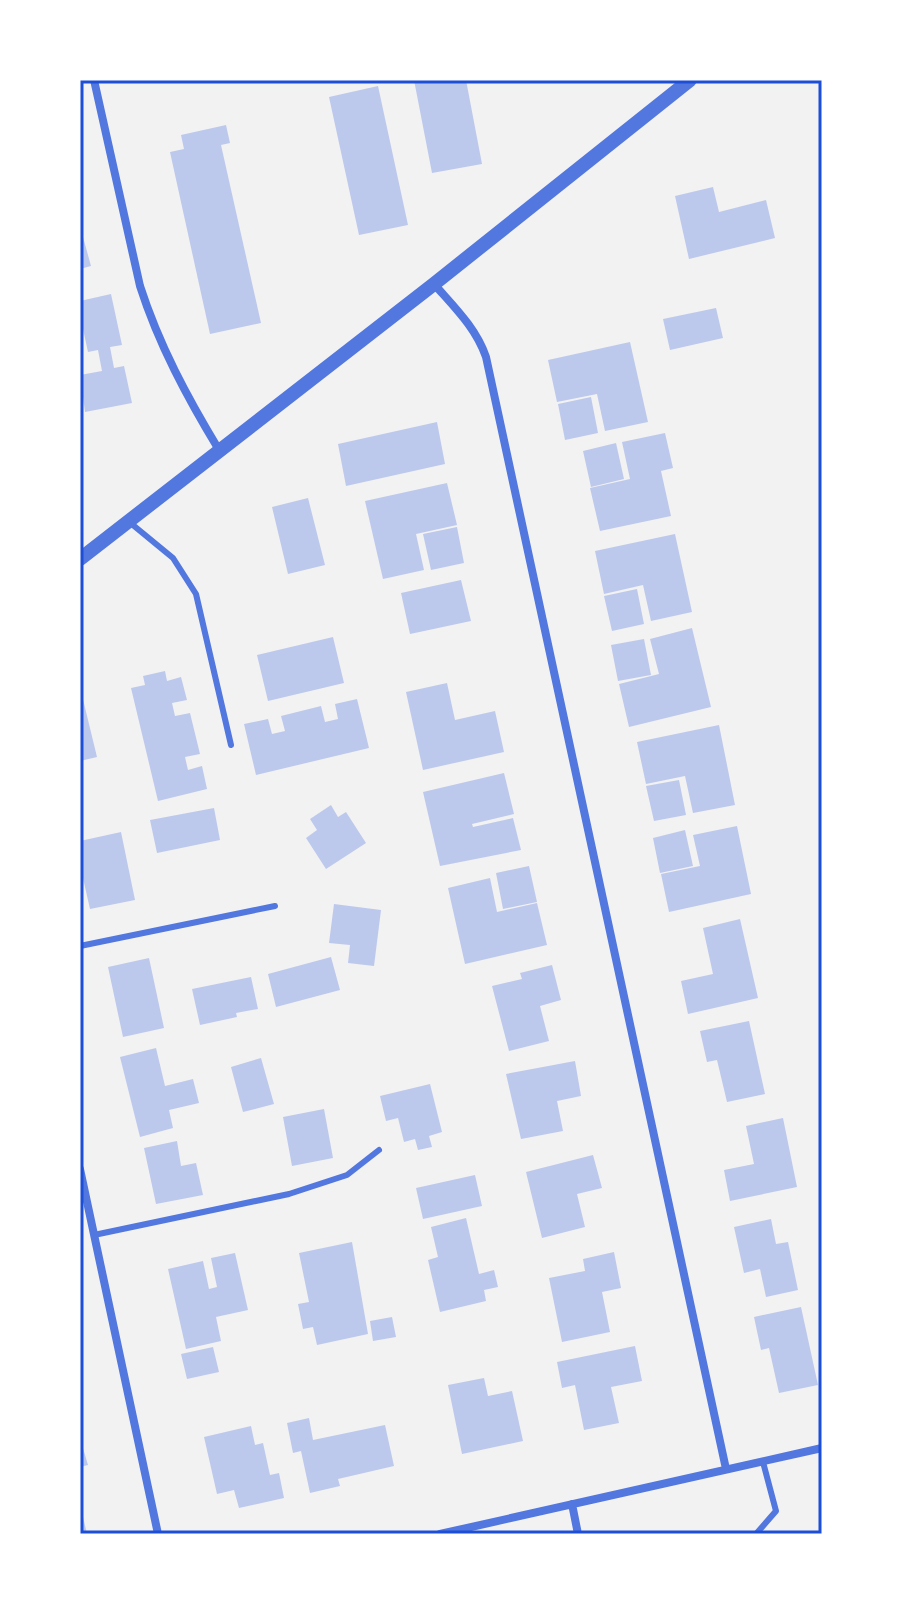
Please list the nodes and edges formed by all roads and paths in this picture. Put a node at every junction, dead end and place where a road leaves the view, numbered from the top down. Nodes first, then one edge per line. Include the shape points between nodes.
1 (94, 80) edge
2 (690, 80) edge
3 (434, 284) junction
4 (219, 450) junction
5 (128, 521) junction
6 (80, 559) edge
7 (231, 745) dead end
8 (275, 906) dead end
9 (80, 946) edge
10 (379, 1150) dead end
11 (81, 1174) edge
12 (94, 1235) junction
13 (822, 1448) edge
14 (763, 1462) junction
15 (726, 1469) junction
16 (572, 1504) junction
17 (158, 1534) edge
18 (440, 1534) edge
19 (578, 1534) edge
20 (756, 1534) edge

1 - 4 street via 150,316 183,390
2 - 3 street
3 - 4 street
3 - 15 street via 469,323 486,357
4 - 5 street
5 - 6 street
5 - 7 lane via 173,558 196,594
8 - 9 lane
10 - 12 lane via 347,1175 289,1194
11 - 12 street
12 - 17 street
13 - 14 street
14 - 15 street
14 - 20 lane via 776,1511
15 - 16 street
16 - 18 street
16 - 19 street

